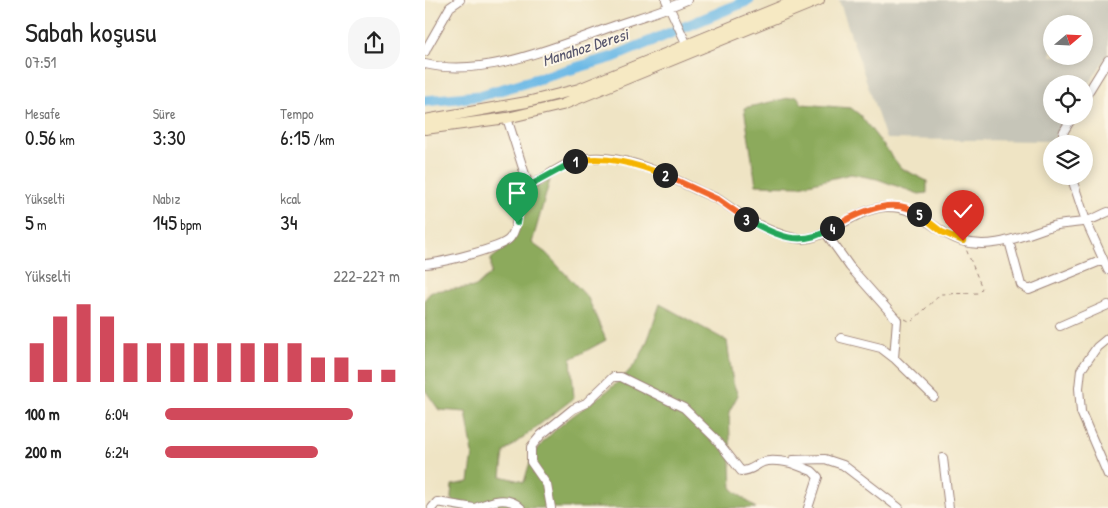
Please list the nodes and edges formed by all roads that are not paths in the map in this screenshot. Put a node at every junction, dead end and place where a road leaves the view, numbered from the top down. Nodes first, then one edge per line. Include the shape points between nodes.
1 (460, 0) edge
2 (666, 0) edge
3 (687, 0) edge
4 (797, 0) edge
5 (819, 0) edge
6 (672, 10) junction
7 (687, 43) junction
8 (425, 50) edge
9 (1108, 60) edge
10 (425, 64) edge
11 (1093, 84) edge
12 (507, 118) junction
13 (425, 120) edge
14 (425, 129) edge
15 (1074, 185) edge
16 (529, 186) junction
17 (1108, 212) edge
18 (1086, 221) junction
19 (825, 232) junction
20 (1009, 241) junction
21 (1103, 260) junction
22 (425, 264) edge
23 (1108, 270) edge
24 (1108, 306) edge
25 (1060, 326) dead end
26 (841, 338) dead end
27 (1108, 338) edge
28 (894, 358) junction
29 (934, 397) dead end
30 (943, 458) dead end
31 (791, 463) junction
32 (1108, 474) edge
33 (432, 508) edge
34 (475, 508) edge
35 (521, 508) edge
36 (551, 508) edge
37 (807, 508) edge
38 (899, 508) edge
39 (949, 508) edge

1 - 8 street via 451,7
2 - 6 street
3 - 6 street
4 - 7 main road
5 - 12 main road via 585,96
6 - 7 street
6 - 10 street via 503,63 446,69
7 - 13 main road via 579,89
9 - 11 street
12 - 14 main road
12 - 16 street
15 - 18 street
16 - 19 street via 574,161 601,159 639,165 669,176 719,200 762,228 784,236 807,239
16 - 22 street via 509,240 487,250
17 - 18 street
18 - 20 street via 1054,226
18 - 21 street
19 - 20 street via 861,212 897,207 915,211 942,232 965,242
19 - 28 street via 850,267 897,320
20 - 21 street via 1021,284 1029,290
21 - 23 street
24 - 25 street
26 - 28 street via 881,348
27 - 32 street via 1097,347 1081,370 1079,388 1081,412
28 - 29 street
30 - 39 street
31 - 36 street via 779,460 764,462 749,471 741,471 715,438 684,408 621,377 613,377 586,403 573,409 541,435 531,447 531,462 547,485
31 - 37 street via 812,470 818,478
31 - 38 street via 793,460 825,459 843,466
33 - 34 street via 437,502
34 - 35 street via 506,500

